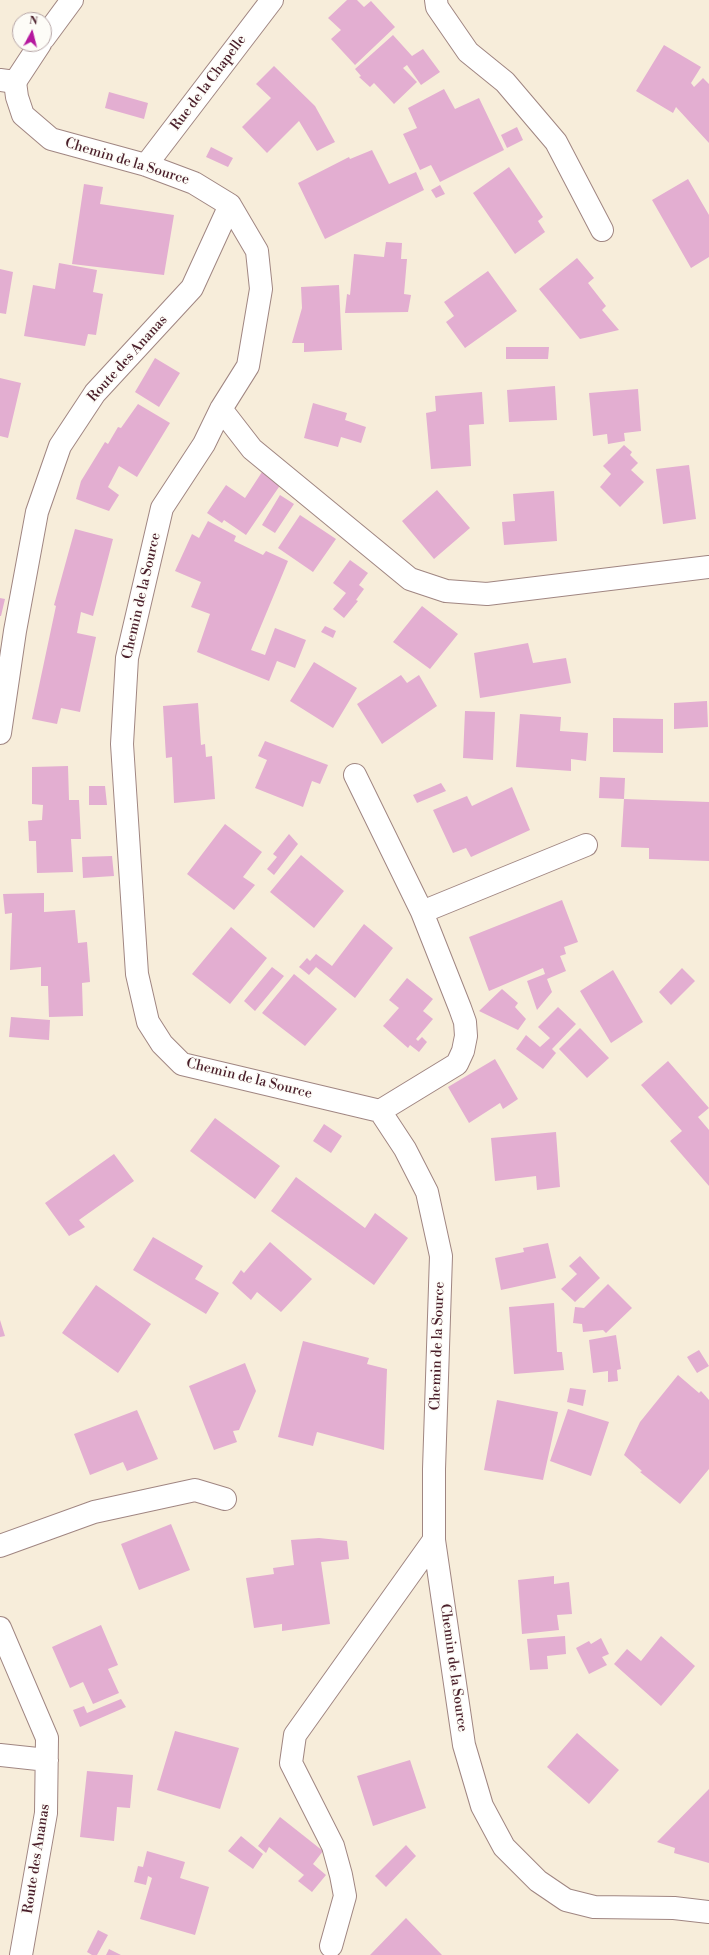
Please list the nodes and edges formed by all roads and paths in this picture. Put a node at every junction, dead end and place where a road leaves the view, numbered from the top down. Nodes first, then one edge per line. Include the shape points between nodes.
1 (72, 0) edge
2 (272, 0) edge
3 (436, 0) edge
4 (52, 27) edge
5 (33, 52) edge
6 (8, 81) edge
7 (146, 165) junction
8 (230, 205) junction
9 (602, 230) dead end
10 (221, 409) junction
11 (709, 566) edge
12 (0, 733) edge
13 (355, 775) dead end
14 (586, 845) dead end
15 (422, 912) junction
16 (380, 1111) junction
17 (225, 1499) dead end
18 (434, 1540) junction
19 (0, 1546) edge
20 (0, 1628) edge
21 (0, 1755) edge
22 (47, 1760) junction
23 (709, 1912) edge
24 (331, 1946) dead end
25 (21, 1955) edge

1 - 4 street
2 - 7 street, Rue de la Chapelle
3 - 9 street via 437,7 468,52 505,82 556,142
5 - 6 street
6 - 7 street, Chemin de la Source via 23,115 51,139
7 - 8 street, Chemin de la Source via 194,183
8 - 10 street, Chemin de la Source via 257,251 262,289 248,366
8 - 12 street, Route des Ananas via 192,288 95,393 60,446 37,512 15,631
10 - 11 street via 252,449 410,579 446,591 487,594
10 - 16 street, Chemin de la Source via 204,444 162,508 127,658 122,744 136,974 148,1022 162,1044 182,1064
13 - 15 street
14 - 15 street
15 - 16 street via 465,1022 463,1051 457,1064
16 - 18 street, Chemin de la Source via 405,1149 427,1192 441,1256
17 - 19 street via 195,1490 94,1512
18 - 23 street, Chemin de la Source via 464,1745 482,1806 504,1847 538,1881 566,1900 594,1907 674,1908
18 - 24 street via 296,1735 291,1763 333,1846 342,1874 344,1896
20 - 22 street, Route des Ananas via 47,1738
21 - 22 street
22 - 25 street, Route des Ananas via 46,1813

